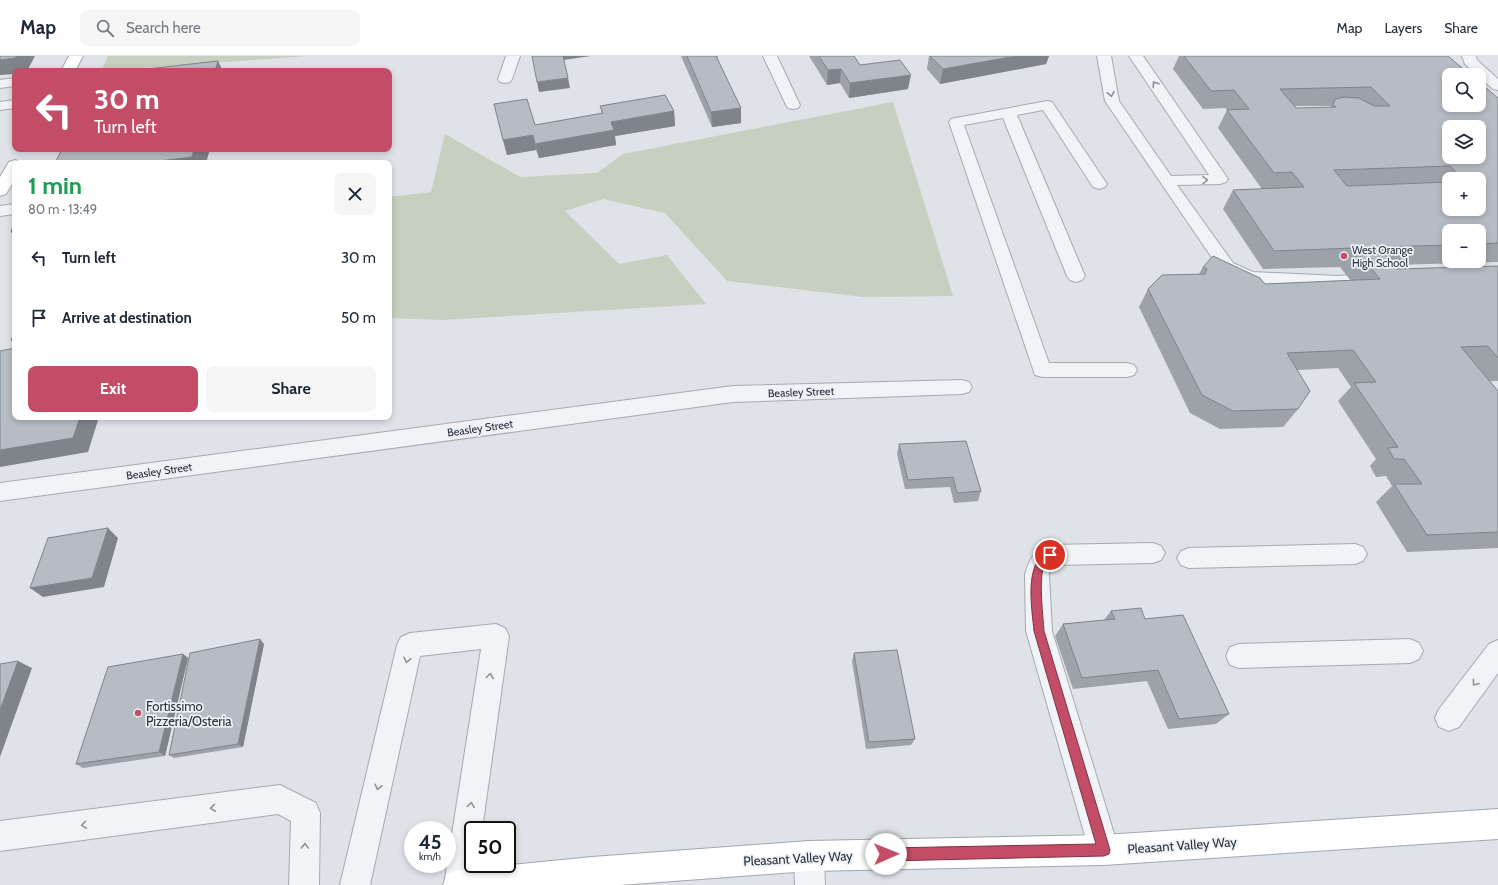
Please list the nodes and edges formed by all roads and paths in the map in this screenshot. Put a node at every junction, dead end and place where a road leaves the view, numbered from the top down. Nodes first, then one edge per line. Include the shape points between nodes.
1 (76, 56) edge
2 (513, 56) edge
3 (770, 56) edge
4 (1104, 56) edge
5 (1136, 56) edge
6 (1469, 56) edge
7 (70, 68) edge
8 (505, 79) dead end
9 (12, 82) edge
10 (0, 84) edge
11 (1498, 86) edge
12 (12, 104) edge
13 (793, 104) dead end
14 (0, 106) edge
15 (1008, 112) junction
16 (12, 170) edge
17 (1166, 181) junction
18 (1099, 184) dead end
19 (0, 192) edge
20 (12, 209) edge
21 (0, 210) edge
22 (1076, 276) dead end
23 (1352, 281) edge
24 (1127, 370) dead end
25 (962, 387) dead end
26 (0, 492) edge
27 (1153, 553) dead end
28 (1355, 554) dead end
29 (1189, 558) dead end
30 (1410, 651) dead end
31 (1498, 652) edge
32 (1239, 656) dead end
33 (1449, 718) dead end
34 (1498, 824) edge
35 (0, 836) edge
36 (1104, 850) junction
37 (809, 856) junction
38 (304, 885) edge
39 (355, 885) edge
40 (459, 885) edge
41 (810, 885) edge

1 - 7 main road
2 - 8 street
3 - 13 street
4 -> 17 street via 1112,101
17 -> 5 street via 1220,179
6 - 11 street via 1470,61
9 - 10 street
12 - 14 street
15 - 18 street via 1047,104
15 - 22 street
15 - 24 street via 956,122 1042,370
16 - 19 main road
17 - 23 street via 1227,267 1250,278
20 - 21 street
25 - 26 street, Beasley Street via 733,394
27 - 36 street via 1050,555 1038,570 1039,631
28 - 29 street
30 - 32 street
31 -> 33 street
34 - 36 main road, Pleasant Valley Way
38 -> 35 street via 306,813 280,799
36 - 37 main road, Pleasant Valley Way
37 - 40 main road, Pleasant Valley Way
37 - 41 street
40 -> 39 street via 496,636 410,645

